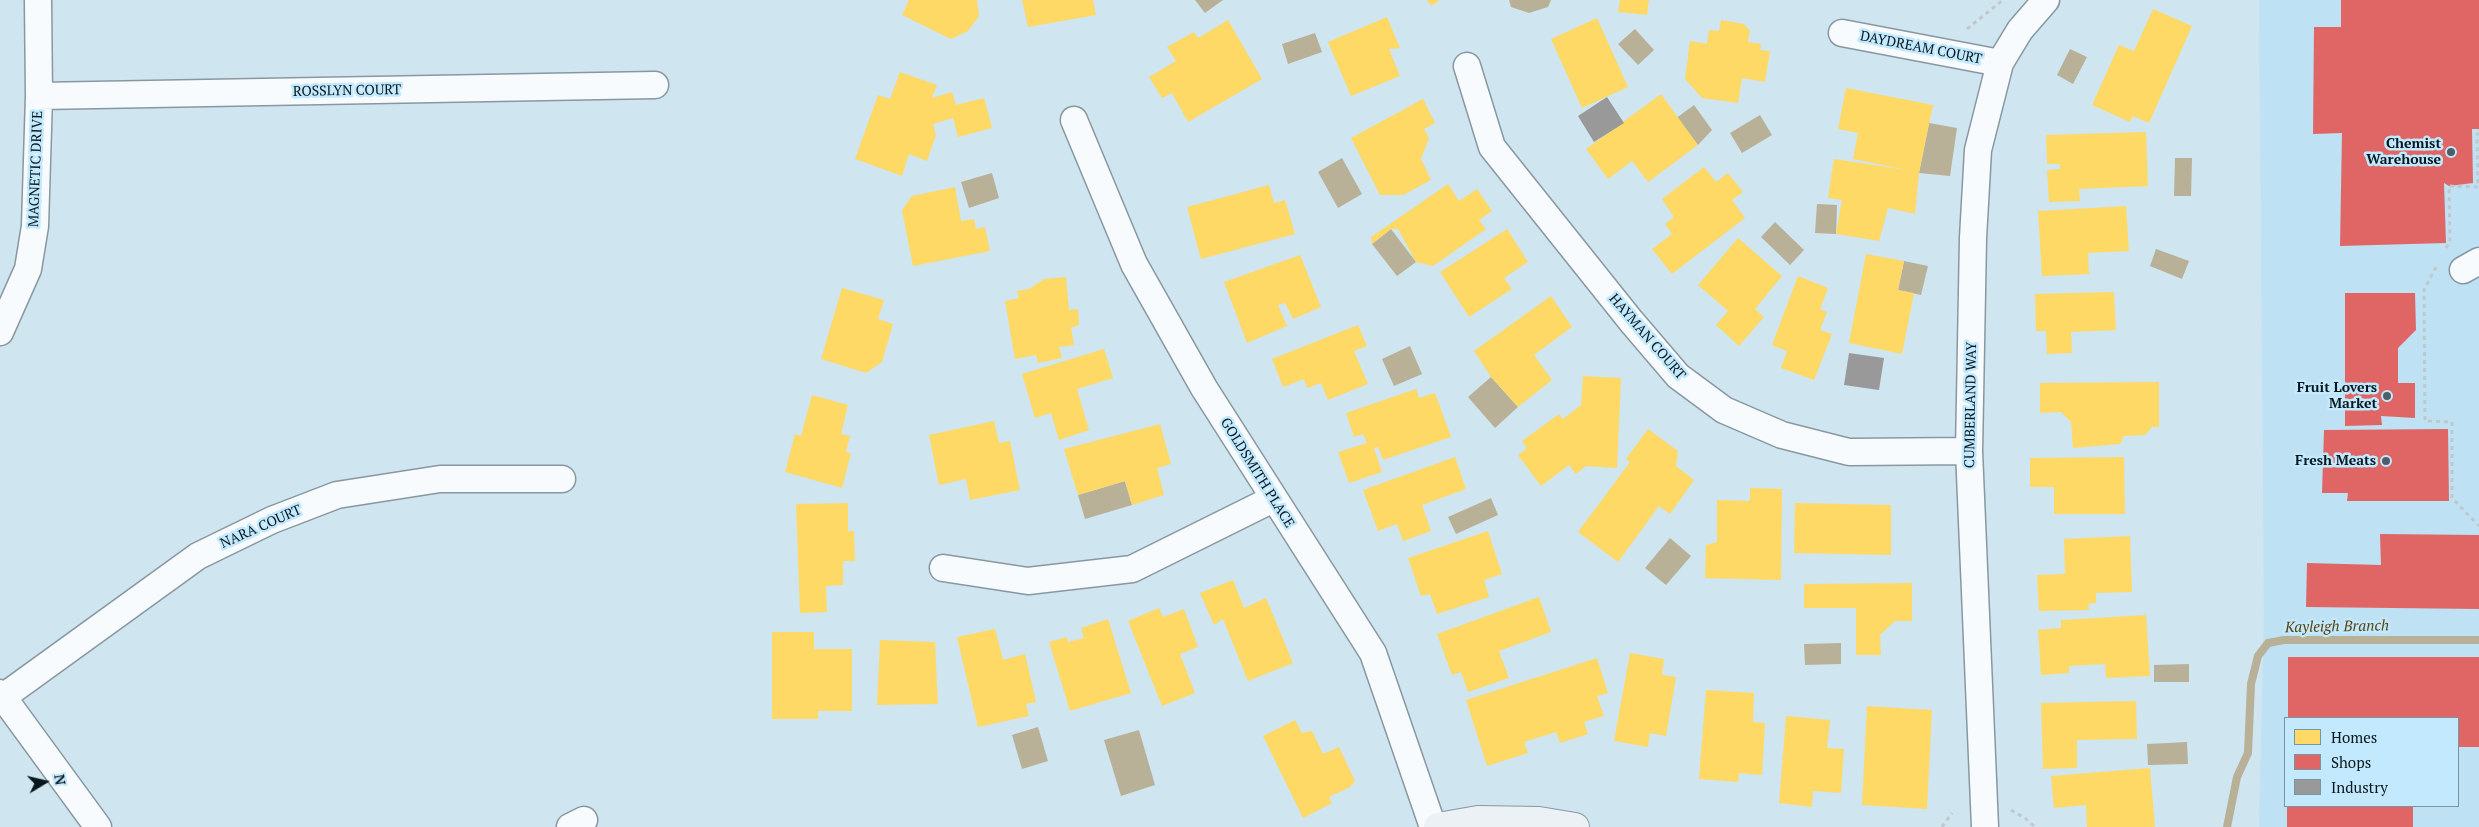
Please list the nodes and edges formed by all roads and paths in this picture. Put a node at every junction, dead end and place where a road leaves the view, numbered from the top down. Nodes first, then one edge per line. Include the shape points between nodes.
1 (38, 0) edge
2 (2046, 0) edge
3 (1842, 33) dead end
4 (2000, 63) junction
5 (1467, 66) dead end
6 (655, 85) dead end
7 (39, 96) junction
8 (1074, 120) dead end
9 (2479, 261) edge
10 (2479, 276) edge
11 (0, 332) edge
12 (2424, 421) dead end
13 (1969, 451) junction
14 (562, 479) dead end
15 (1272, 499) junction
16 (2479, 526) edge
17 (943, 568) dead end
18 (2, 695) edge
19 (2010, 809) dead end
20 (1952, 813) dead end
21 (98, 827) edge
22 (1433, 827) edge
23 (1438, 827) edge
24 (1575, 827) edge
25 (1942, 827) edge
26 (1985, 827) edge
27 (2035, 827) edge

1 - 7 street, MAGNETIC DRIVE
2 - 4 street, CUMBERLAND WAY via 2020,30
3 - 4 street, DAYDREAM COURT
4 - 13 street, CUMBERLAND WAY via 1978,150
5 - 13 street, HAYMAN COURT via 1492,147 1630,321 1678,376 1724,410 1782,436 1849,452
6 - 7 street, ROSSLYN COURT
7 - 11 street, MAGNETIC DRIVE via 34,234 28,269
8 - 15 street, GOLDSMITH PLACE via 1134,264
9 - 10 street via 2463,270
12 - 16 path via 2452,422 2452,498
13 - 26 street, CUMBERLAND WAY
14 - 18 street, NARA COURT via 440,478 337,495 272,520 198,556
15 - 17 street via 1132,569 1028,581
15 - 22 street, GOLDSMITH PLACE via 1373,653
18 - 21 street
19 - 27 path
20 - 25 path
23 - 24 street via 1478,820 1539,821

